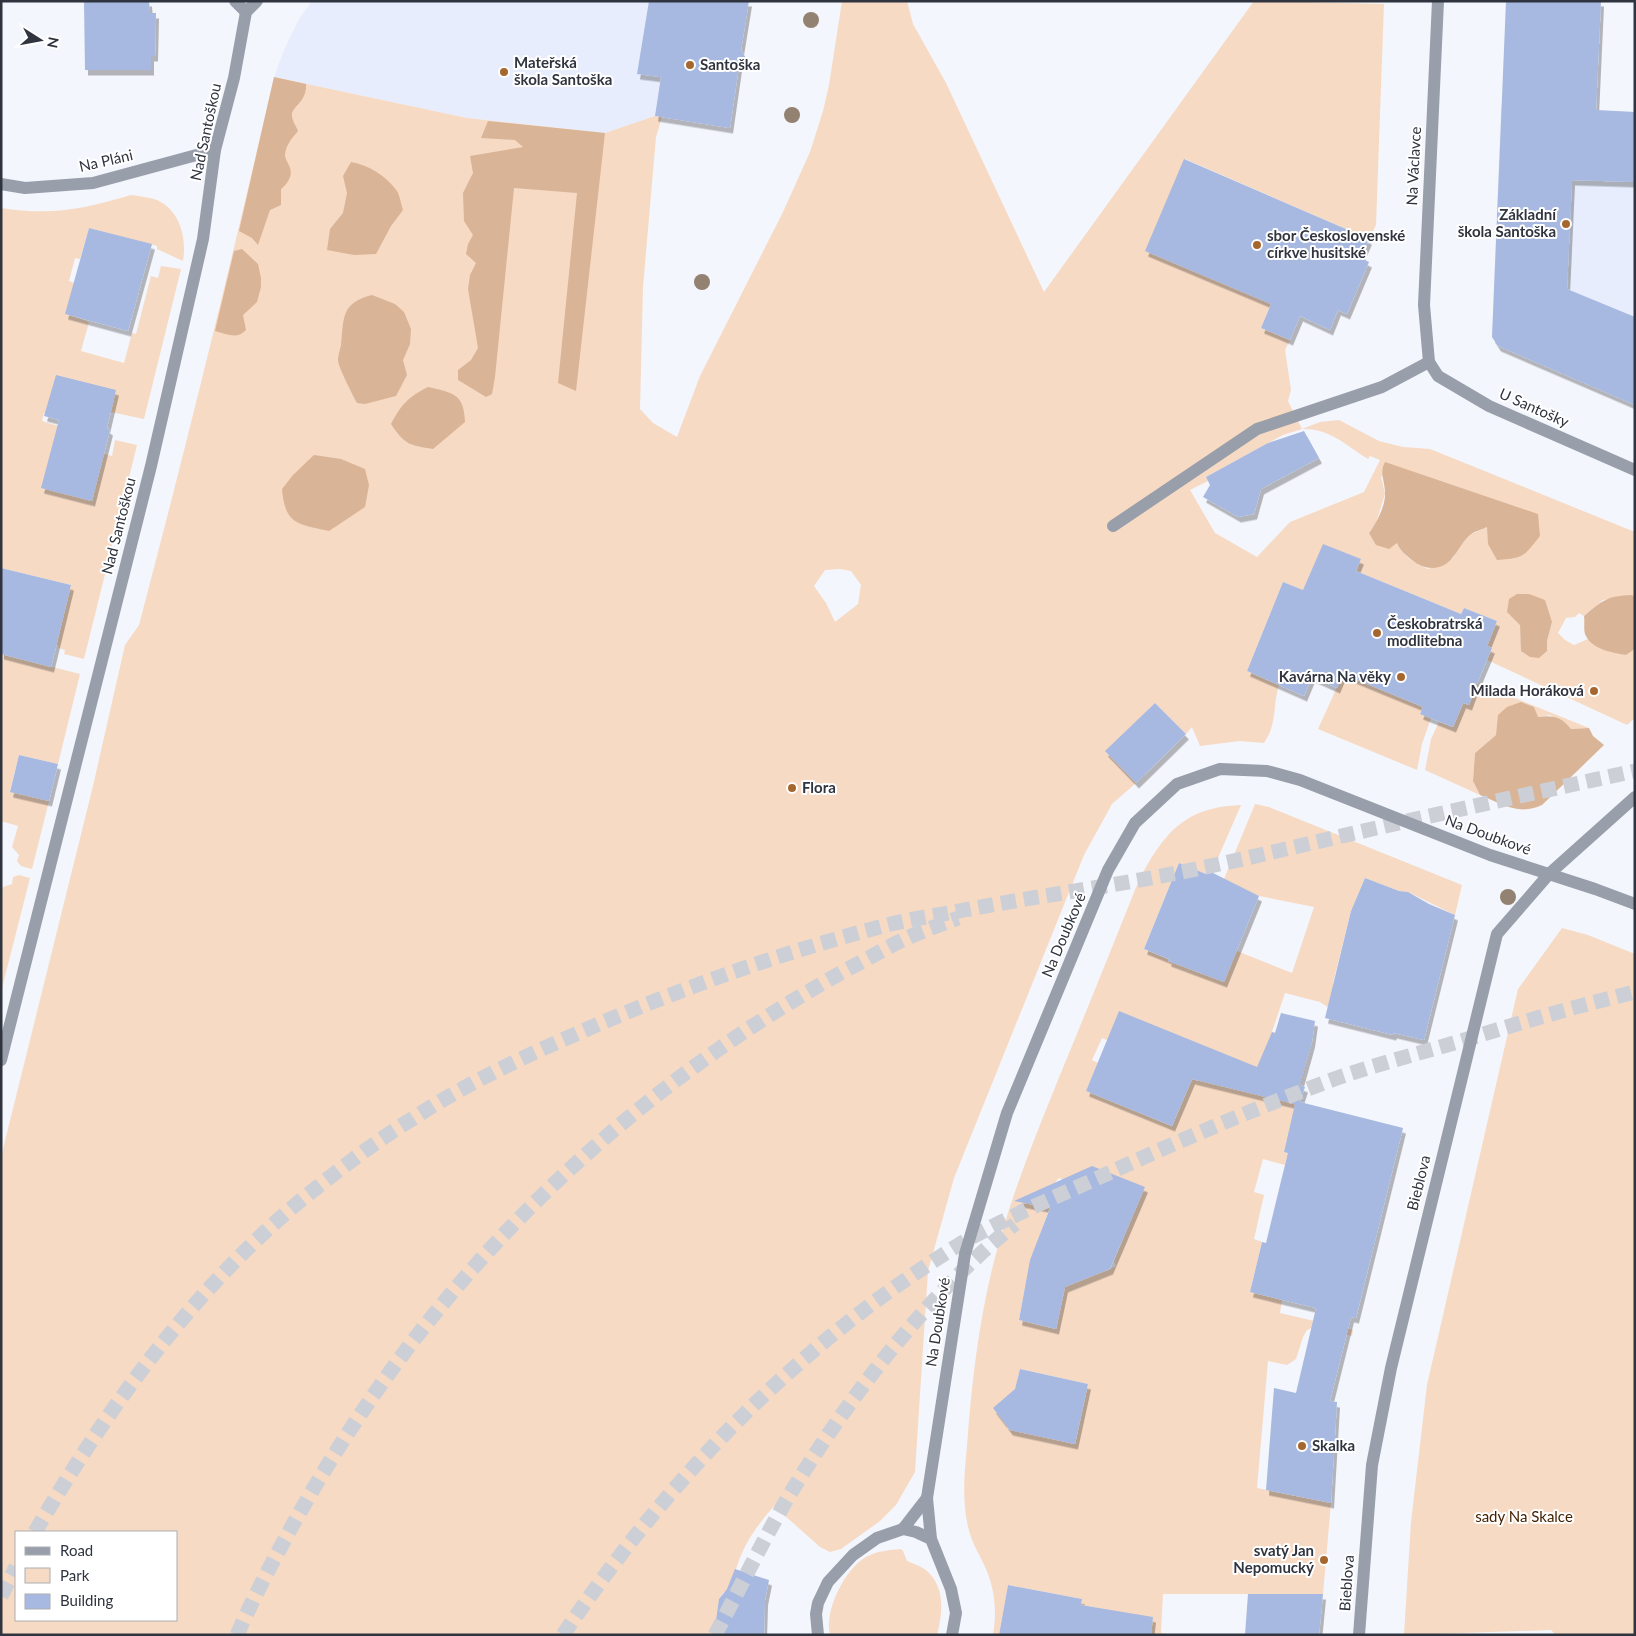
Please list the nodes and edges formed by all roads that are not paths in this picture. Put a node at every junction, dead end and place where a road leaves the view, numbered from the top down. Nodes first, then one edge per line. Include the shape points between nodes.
1 (235, 1) edge
2 (258, 1) edge
3 (1438, 1) edge
4 (246, 12) junction
5 (215, 150) junction
6 (1, 184) edge
7 (1429, 362) junction
8 (1635, 470) edge
9 (1113, 526) dead end
10 (1635, 797) edge
11 (1549, 874) junction
12 (1635, 904) edge
13 (1, 1060) edge
14 (927, 1498) junction
15 (903, 1530) junction
16 (931, 1539) junction
17 (818, 1635) edge
18 (952, 1635) edge
19 (1359, 1635) edge

1 - 4 street
2 - 4 street
3 - 7 street, Na Václavce via 1424,305
4 - 5 street, Nad Santoškou via 234,78
5 - 6 street, Na Pláni via 93,183 24,188
5 - 13 street, Nad Santoškou via 204,239 153,456
7 - 8 street, U Santošky via 1438,376 1490,406
7 - 9 street via 1382,387 1258,429
10 - 11 street, Bieblova
11 - 12 street, Na Doubkové
11 - 14 street, Na Doubkové via 1490,855 1300,780 1267,771 1220,769 1178,784 1135,823 1108,870 1007,1113 965,1254
11 - 19 street, Bieblova via 1497,934 1391,1368 1372,1466
14 - 15 street, Na Doubkové
14 - 16 street, Na Doubkové
15 - 16 street
15 - 17 street via 877,1538 853,1555 828,1582 817,1609
16 - 18 street, Na Doubkové via 952,1589 956,1613

